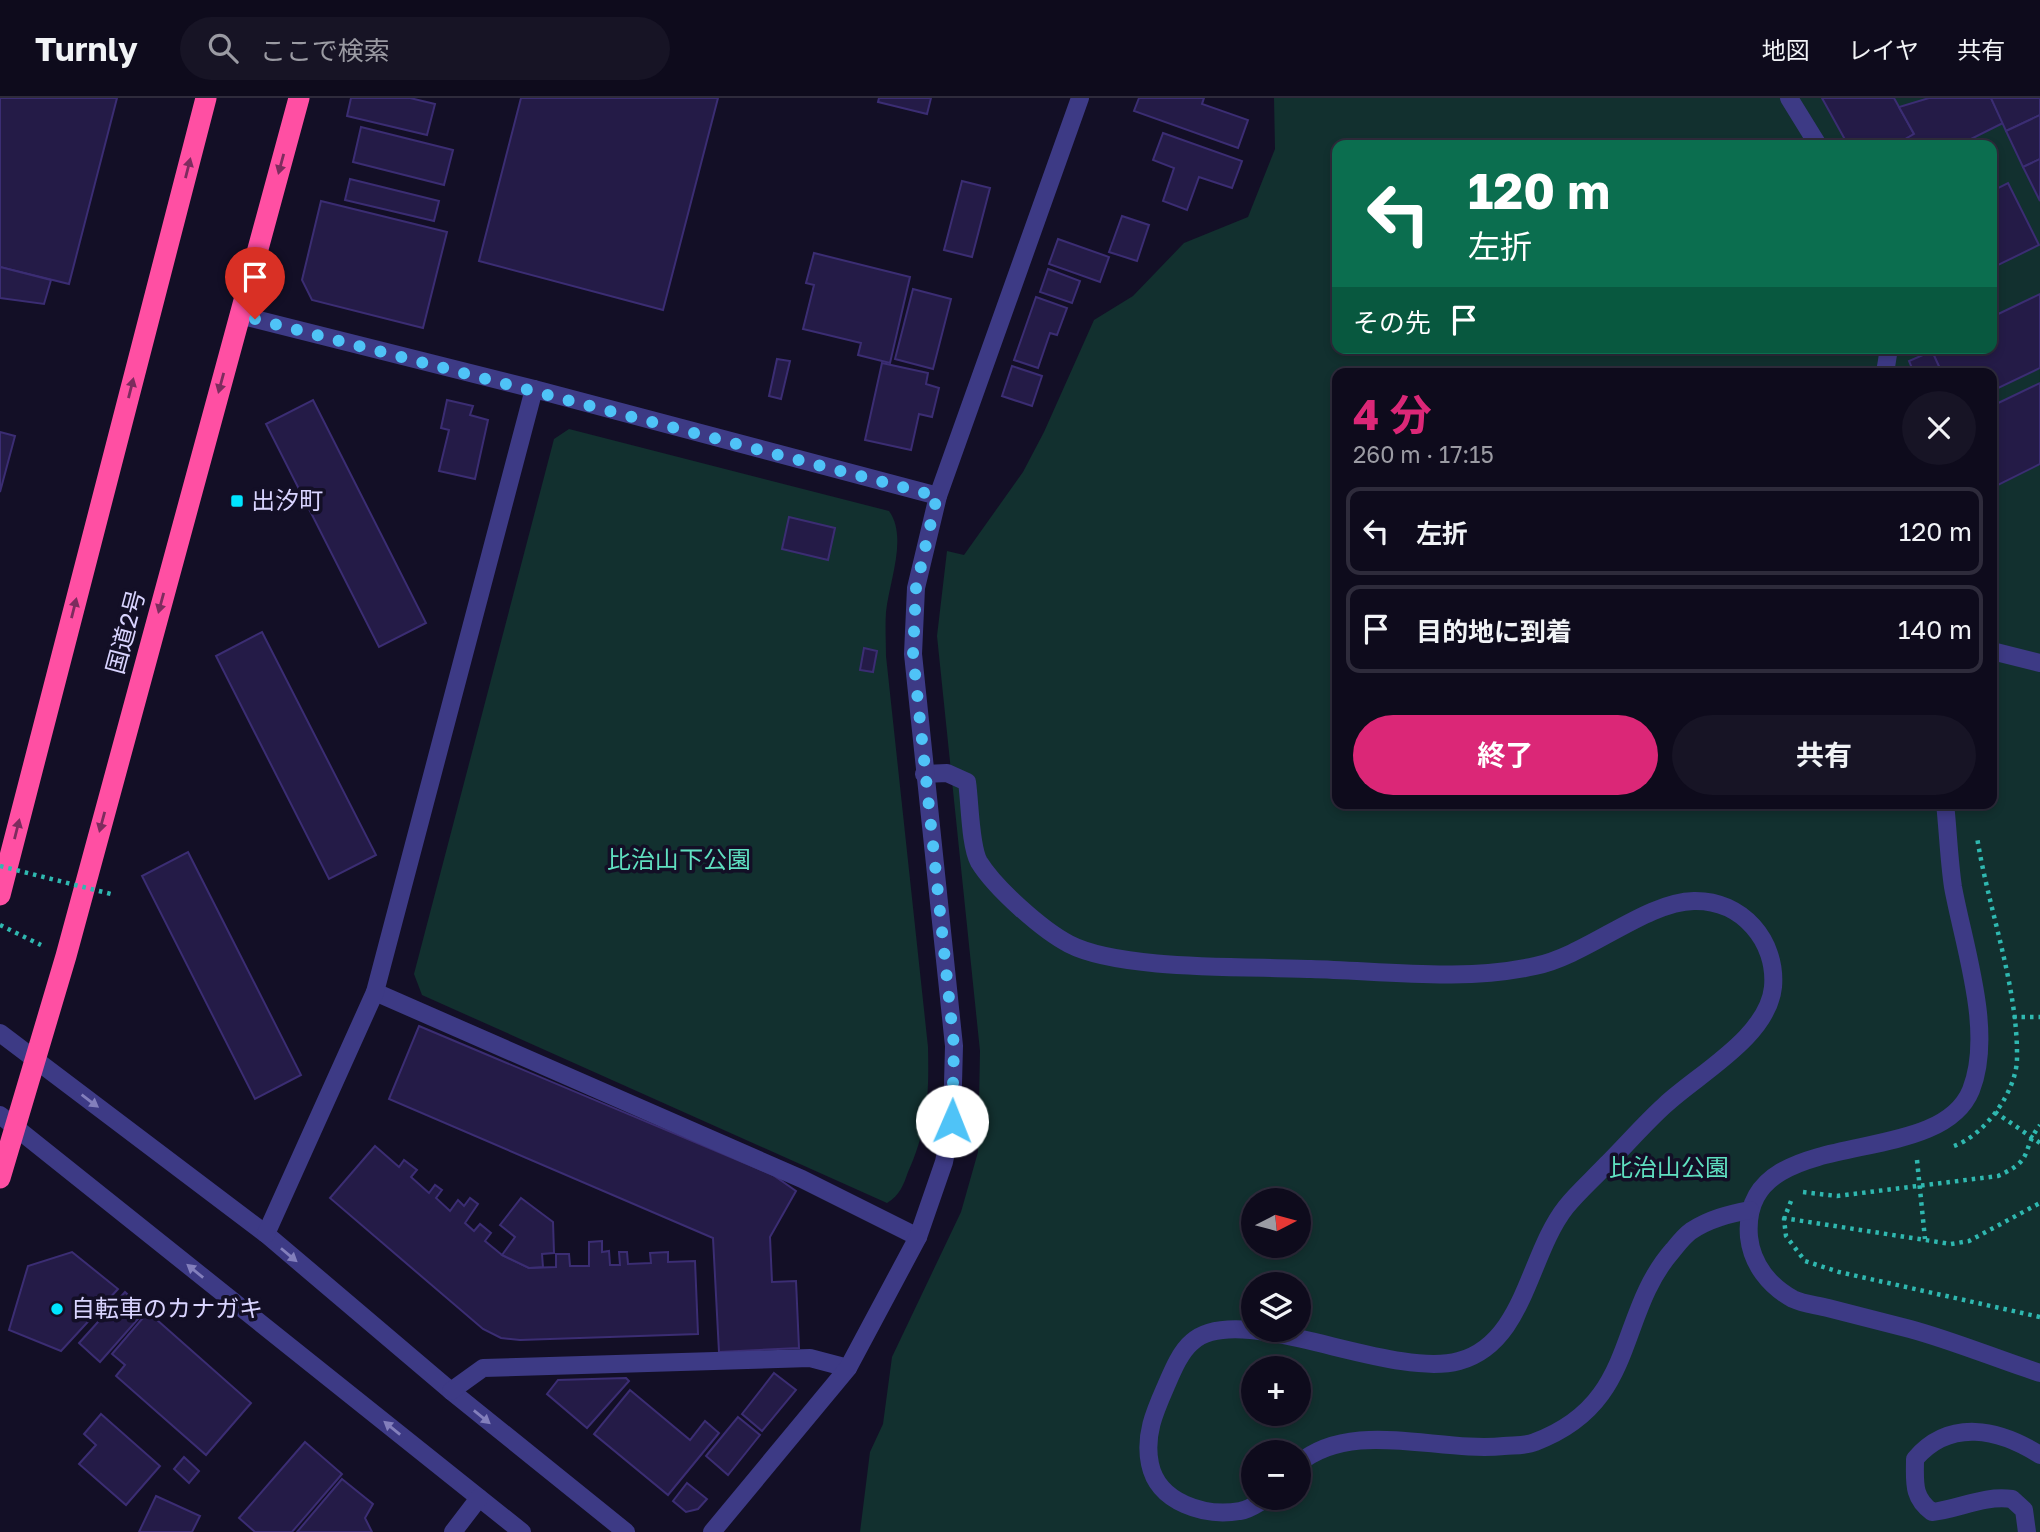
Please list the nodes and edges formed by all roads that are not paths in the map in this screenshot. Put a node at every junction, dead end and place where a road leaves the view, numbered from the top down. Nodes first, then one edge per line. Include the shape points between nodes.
1 (206, 98) edge
2 (299, 98) edge
3 (1080, 98) edge
4 (1789, 98) edge
5 (1815, 140) edge
6 (239, 315) junction
7 (534, 389) junction
8 (937, 496) junction
9 (1997, 652) edge
10 (2040, 663) edge
11 (924, 774) junction
12 (1946, 809) edge
13 (0, 895) edge
14 (375, 992) junction
15 (0, 1032) edge
16 (35, 1059) junction
17 (8, 1121) edge
18 (0, 1178) edge
19 (1750, 1210) junction
20 (265, 1234) junction
21 (918, 1237) junction
22 (848, 1368) junction
23 (2040, 1373) edge
24 (451, 1391) junction
25 (1311, 1453) edge
26 (2040, 1455) edge
27 (479, 1498) junction
28 (1247, 1510) edge
29 (453, 1532) edge
30 (522, 1532) edge
31 (626, 1532) edge
32 (712, 1532) edge
33 (2027, 1532) edge

13 -> 1 highway
2 -> 6 highway, 国道2号
3 - 8 street
4 - 5 street
6 - 7 street
6 -> 16 highway, 国道2号
7 - 8 street
7 - 14 street
8 - 11 street via 916,588 913,654
9 - 10 street
11 - 21 street via 954,1046 952,1121 944,1162
11 - 28 street via 947,773 967,782 977,859 1031,918 1072,946 1125,959 1399,972 1471,973 1533,967 1564,958 1672,903 1700,900 1732,909 1762,934 1773,988 1763,1017 1664,1105 1565,1208 1540,1251 1514,1316 1490,1347 1459,1361 1414,1366 1242,1328 1211,1330 1189,1344 1152,1417 1150,1468 1171,1497 1204,1513
12 - 19 street via 1953,884 1977,1008 1980,1058 1971,1092 1953,1116 1913,1134 1799,1162 1769,1181
14 - 20 street
14 - 21 street via 802,1179
15 - 16 street
16 - 17 highway, 国道2号
16 -> 20 street
17 - 18 highway, 国道2号
27 -> 17 street
19 - 23 street via 1749,1239 1764,1278 1794,1300 1914,1331
19 - 25 street via 1722,1215 1689,1232 1664,1260 1611,1381 1597,1400 1554,1434 1532,1443 1475,1449 1366,1439 1338,1441
20 -> 24 street
21 - 22 street
22 - 24 street via 810,1359 483,1368
22 - 32 street
24 -> 31 street
26 - 33 street via 1999,1433 1980,1432 1940,1437 1915,1459 1915,1491 1919,1503 1932,1512 1985,1498 2012,1499 2024,1510
27 - 29 street
27 - 30 street

